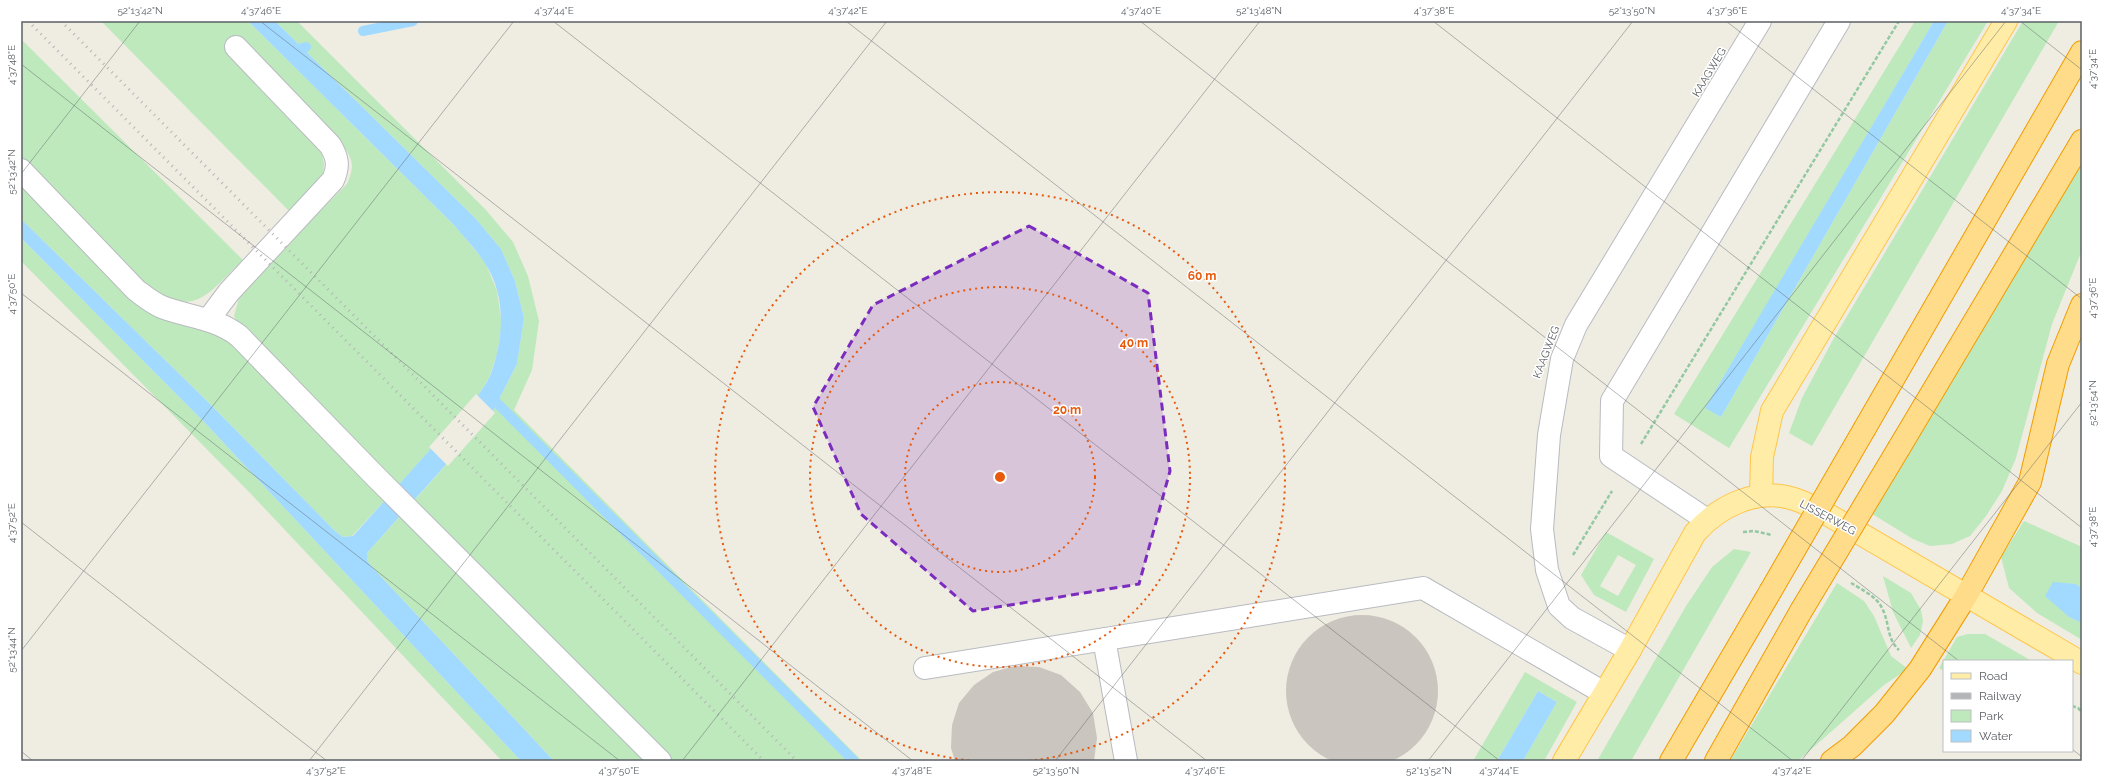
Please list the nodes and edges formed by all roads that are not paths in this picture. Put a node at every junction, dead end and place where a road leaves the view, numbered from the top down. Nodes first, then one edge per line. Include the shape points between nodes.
1 (1760, 21) edge
2 (1839, 21) edge
3 (2006, 21) edge
4 (236, 48) dead end
5 (2082, 52) edge
6 (2082, 141) edge
7 (21, 170) edge
8 (2082, 305) edge
9 (208, 320) junction
10 (1761, 496) junction
11 (1707, 520) junction
12 (1966, 596) junction
13 (1104, 639) junction
14 (1630, 650) junction
15 (2082, 663) edge
16 (925, 668) dead end
17 (1604, 693) junction
18 (660, 761) edge
19 (1126, 761) edge
20 (1564, 761) edge
21 (1671, 761) edge
22 (1716, 761) edge
23 (1832, 761) edge

1 - 14 street, KAAGWEG via 1576,325 1562,359 1550,435 1542,529 1548,570 1559,606 1572,618
2 - 11 street via 1612,401 1611,456
3 - 10 main road via 1772,411 1762,457
4 - 9 street via 330,144 337,155 338,168 333,180 229,292
5 - 21 highway, bridge
6 - 22 highway, bridge via 1801,611
7 - 9 street via 136,290 162,307
8 - 12 highway via 2058,364 2030,482
9 - 18 street via 232,330 239,336
10 - 11 main road, LISSERWEG via 1726,507
10 - 12 main road, LISSERWEG via 1774,495 1794,499 1825,513
11 - 14 main road, LISSERWEG via 1695,534
12 - 15 main road, LISSERWEG
12 - 23 highway via 1920,669 1884,714 1852,746
13 - 16 street
13 - 17 street via 1423,588
13 - 19 street
14 - 17 main road, LISSERWEG
17 - 20 main road, LISSERWEG

